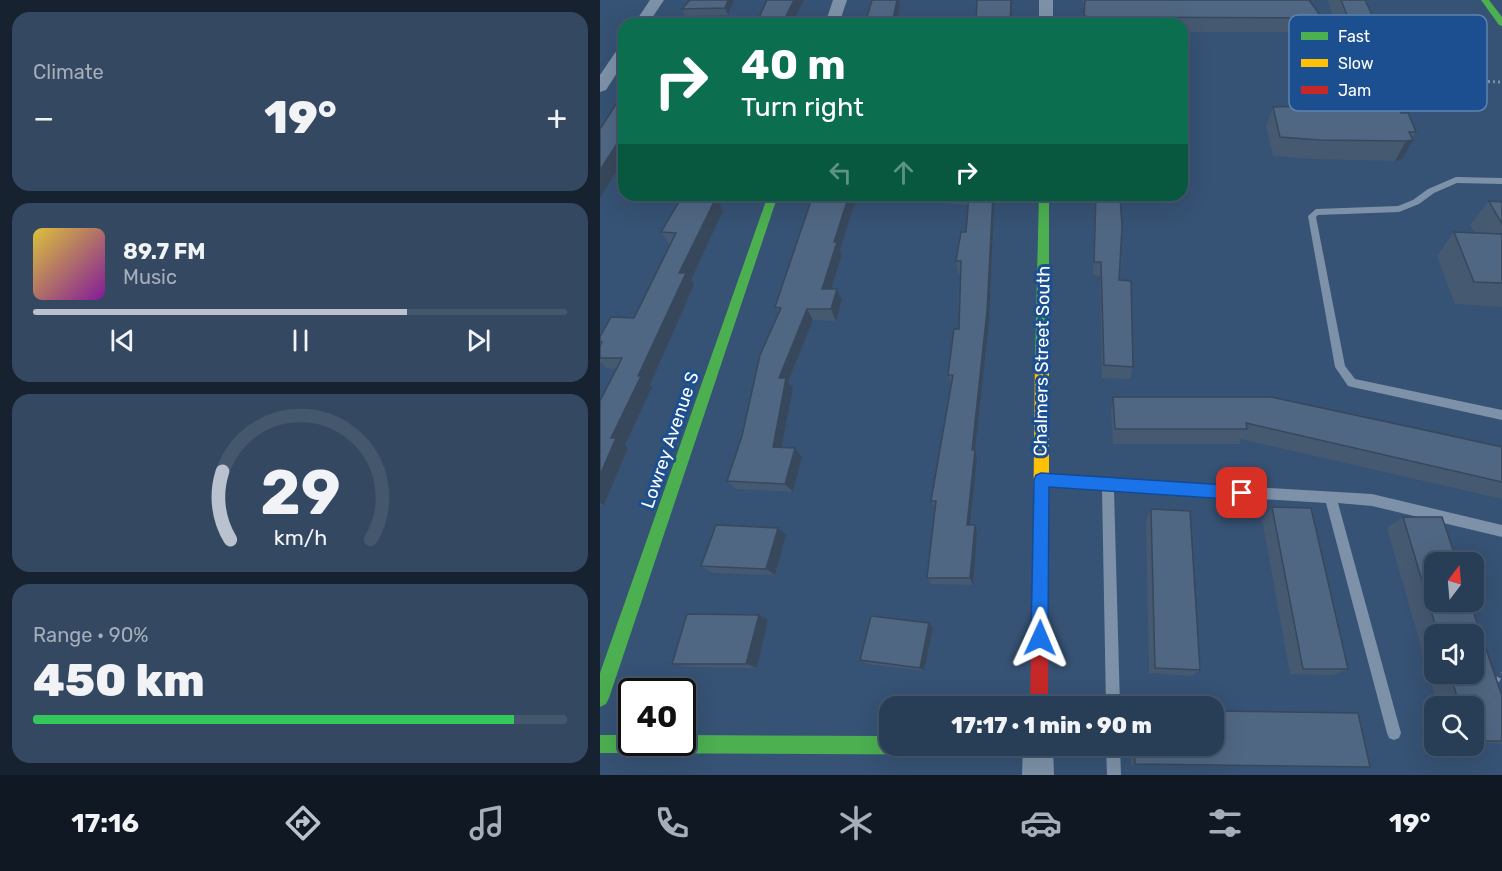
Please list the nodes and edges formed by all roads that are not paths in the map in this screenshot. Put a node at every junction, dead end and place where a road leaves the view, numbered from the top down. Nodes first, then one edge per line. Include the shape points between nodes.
1 (657, 0) edge
2 (840, 0) edge
3 (1046, 0) edge
4 (1491, 2) edge
5 (645, 18) edge
6 (834, 18) edge
7 (1046, 18) edge
8 (1502, 22) edge
9 (618, 59) edge
10 (600, 87) edge
11 (1502, 182) edge
12 (771, 201) edge
13 (1044, 201) edge
14 (1502, 415) edge
15 (1041, 480) junction
16 (1108, 483) junction
17 (1331, 499) junction
18 (1502, 531) edge
19 (1039, 696) edge
20 (1113, 696) edge
21 (600, 698) edge
22 (1394, 733) dead end
23 (600, 744) edge
24 (879, 745) edge
25 (1038, 756) edge
26 (1113, 756) edge
27 (1038, 775) edge
28 (1114, 775) edge

1 - 5 street
2 - 6 street
3 - 7 street
4 - 8 street
9 - 10 street
11 - 14 lane via 1456,180 1400,209 1316,212 1312,216 1340,367 1352,383
12 - 21 street, Lowrey Avenue S
13 - 15 street, Chalmers Street South
15 - 16 lane
15 - 19 street, Chalmers Street South
16 - 17 lane
16 - 20 lane
17 - 18 lane via 1372,500
17 - 22 lane
23 - 24 street
25 - 27 street
26 - 28 lane

